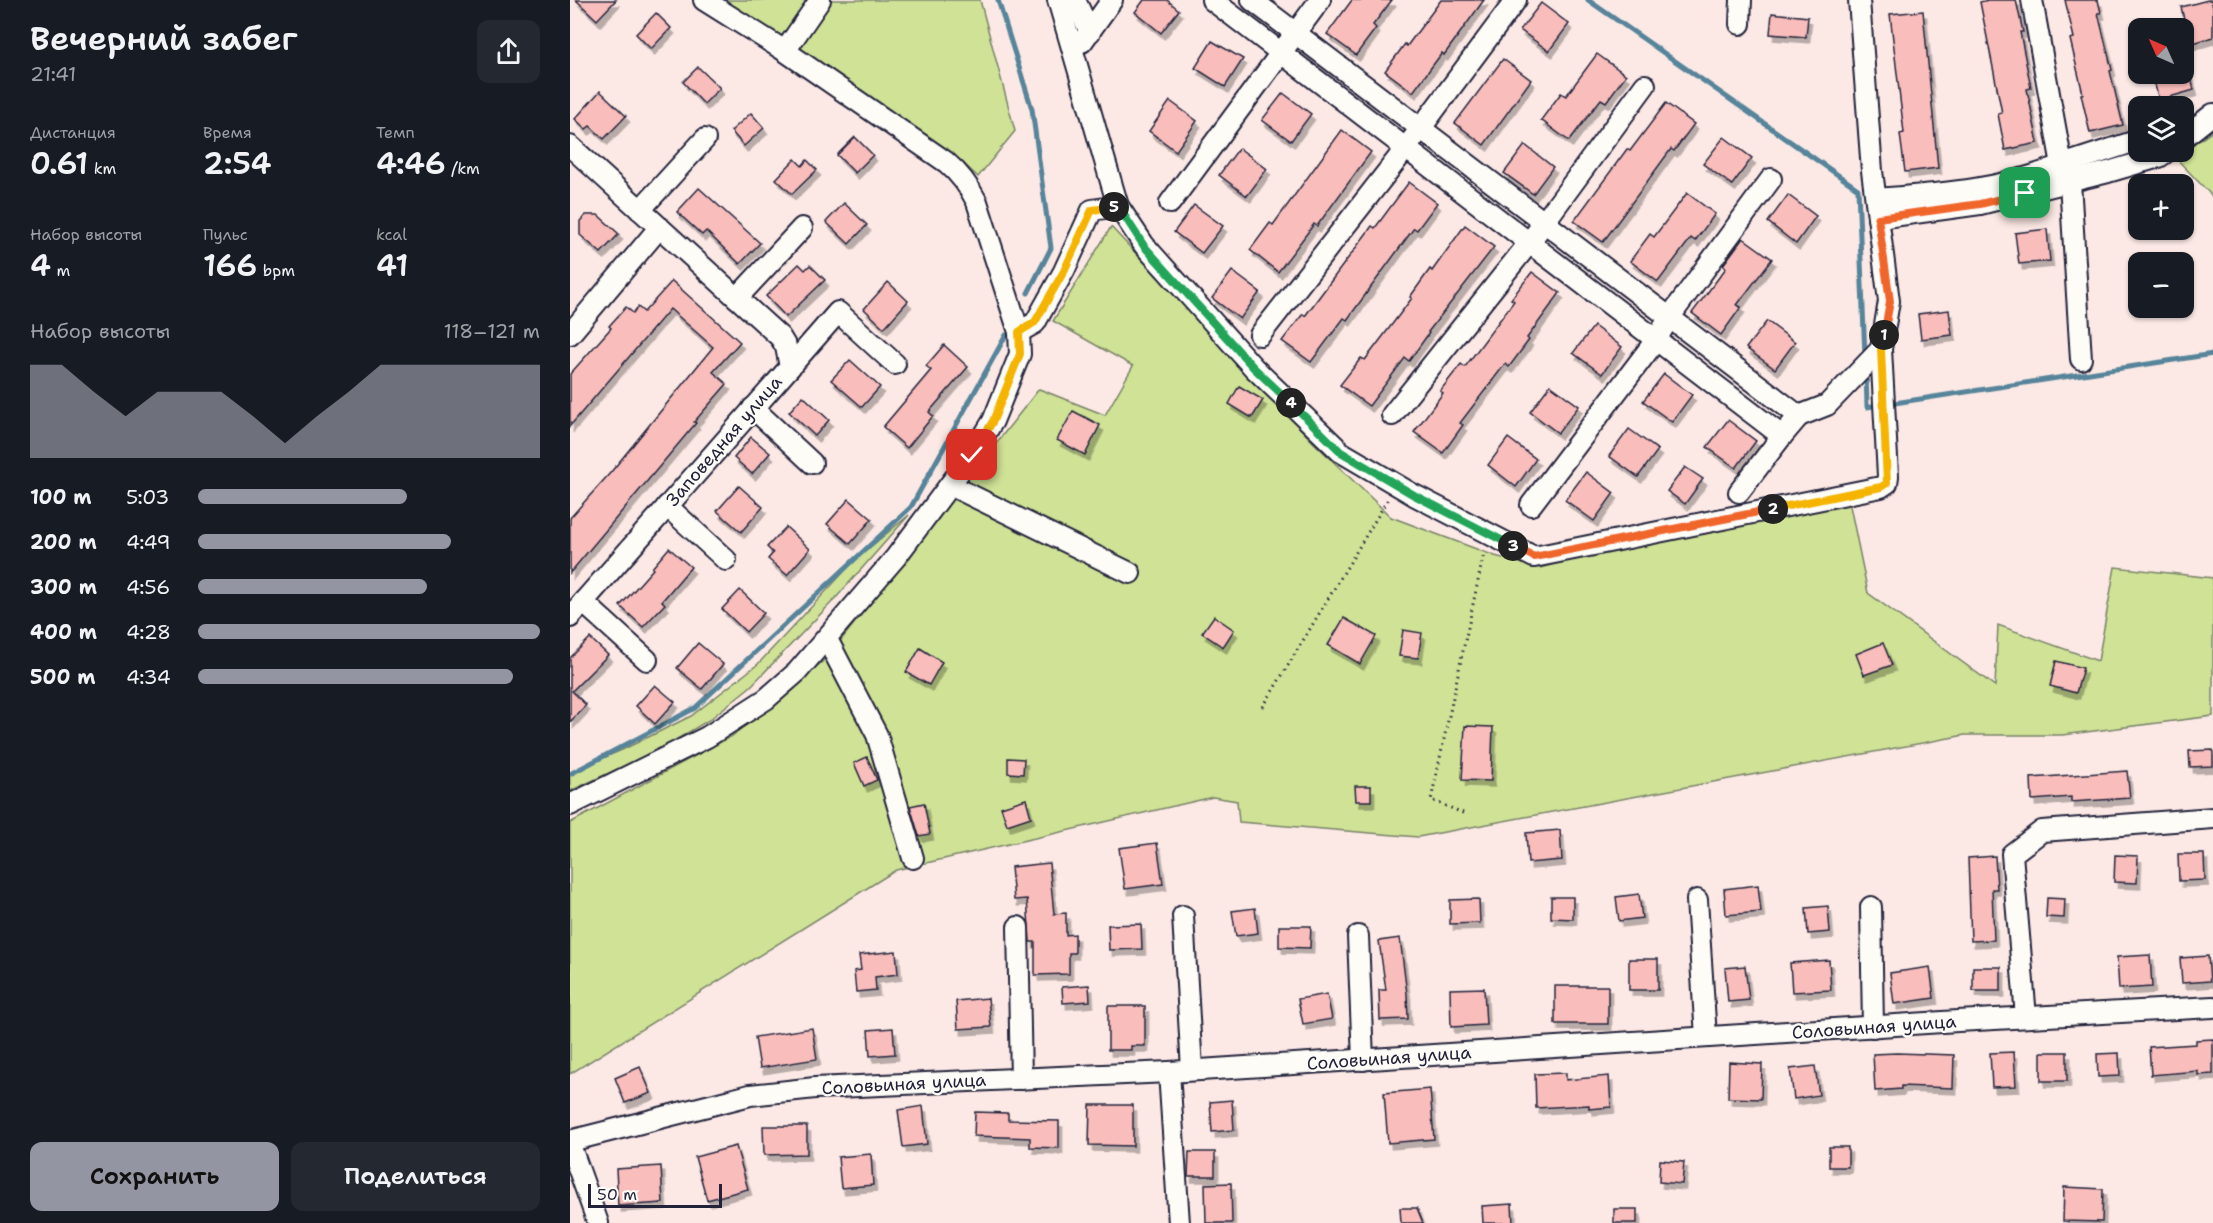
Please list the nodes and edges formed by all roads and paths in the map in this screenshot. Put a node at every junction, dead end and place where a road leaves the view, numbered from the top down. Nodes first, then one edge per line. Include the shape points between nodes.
1 (704, 0) edge
2 (820, 0) edge
3 (1058, 0) edge
4 (1075, 0) edge
5 (1112, 0) edge
6 (1212, 0) edge
7 (1251, 0) edge
8 (1320, 0) edge
9 (1516, 0) edge
10 (1741, 0) edge
11 (1859, 0) edge
12 (2032, 0) edge
13 (1740, 24) dead end
14 (1294, 33) junction
15 (785, 51) junction
16 (1281, 53) junction
17 (1645, 85) dead end
18 (2213, 114) edge
19 (1419, 128) junction
20 (2194, 129) edge
21 (705, 140) dead end
22 (2128, 145) edge
23 (570, 146) edge
24 (1406, 148) junction
25 (2130, 162) edge
26 (2066, 173) junction
27 (1771, 179) dead end
28 (1170, 203) dead end
29 (1118, 206) junction
30 (1877, 209) junction
31 (640, 210) junction
32 (1543, 222) junction
33 (659, 228) junction
34 (802, 228) dead end
35 (1529, 243) junction
36 (737, 298) junction
37 (1669, 318) junction
38 (1019, 332) junction
39 (570, 334) edge
40 (1260, 335) dead end
41 (1656, 340) junction
42 (1881, 349) junction
43 (2081, 359) dead end
44 (895, 363) dead end
45 (790, 367) junction
46 (753, 408) junction
47 (1392, 414) dead end
48 (1799, 416) junction
49 (1782, 436) junction
50 (812, 463) dead end
51 (950, 485) junction
52 (1396, 485) junction
53 (1739, 492) dead end
54 (1531, 505) dead end
55 (667, 506) junction
56 (1488, 533) junction
57 (726, 560) dead end
58 (1130, 573) dead end
59 (584, 602) junction
60 (570, 617) edge
61 (827, 639) junction
62 (647, 660) dead end
63 (1263, 707) dead end
64 (570, 805) edge
65 (1463, 813) dead end
66 (2213, 819) edge
67 (912, 858) dead end
68 (1697, 900) dead end
69 (1871, 907) dead end
70 (1183, 916) dead end
71 (1018, 927) dead end
72 (1358, 936) dead end
73 (2213, 1008) edge
74 (2026, 1017) junction
75 (1874, 1027) junction
76 (1706, 1037) junction
77 (1363, 1060) junction
78 (1192, 1070) junction
79 (1169, 1072) junction
80 (1021, 1078) junction
81 (570, 1143) edge
82 (598, 1223) edge
83 (1179, 1223) edge

1 - 15 street
2 - 15 street
3 - 29 street
4 - 5 street via 1086,37
6 - 16 street
7 - 14 street
8 - 14 street
9 - 19 street
10 - 13 street
11 - 30 street
12 - 26 street
14 - 16 street
14 - 19 street
15 - 38 street via 958,172 977,202
16 - 24 street
16 - 28 street
17 - 32 street
18 - 20 street
19 - 24 street
19 - 32 street
21 - 31 street
22 - 26 street
23 - 31 street, Заповедная улица
24 - 35 street
24 - 40 street
25 - 26 street
26 - 30 street via 2044,173
26 - 43 street
27 - 37 street
29 - 38 street via 1092,210 1035,322
29 - 52 street via 1144,246 1254,368 1341,452
30 - 42 street via 1890,301
31 - 33 street, Заповедная улица
32 - 35 street
32 - 37 street
33 - 36 street, Заповедная улица
33 - 39 street
34 - 36 street
35 - 41 street
35 - 47 street
36 - 45 street, Заповедная улица via 780,337
37 - 41 street
37 - 48 street
38 - 51 street via 1020,354 993,421
41 - 49 street
41 - 54 street
42 - 48 street via 1827,405
42 - 56 street via 1888,476 1881,487 1534,557
44 - 45 street via 838,312
45 - 46 street, Заповедная улица
46 - 50 street
46 - 55 street, Заповедная улица
48 - 49 street
49 - 53 street
51 - 58 street
51 - 61 street via 897,557
52 - 56 street
52 - 63 path
55 - 57 street
55 - 59 street, Заповедная улица
56 - 65 path via 1431,800
59 - 60 street, Заповедная улица
59 - 62 street
61 - 64 street via 766,699 707,737
61 - 67 street via 877,735
66 - 74 street via 2042,831 2012,854
68 - 76 street
69 - 75 street
70 - 78 street
71 - 80 street
72 - 77 street
73 - 74 street, Соловьиная улица
74 - 75 street, Соловьиная улица
75 - 76 street, Соловьиная улица
76 - 77 street, Соловьиная улица
77 - 78 street, Соловьиная улица
78 - 79 street, Соловьиная улица
79 - 80 street, Соловьиная улица
79 - 83 street
80 - 81 street, Соловьиная улица via 750,1095
81 - 82 street

